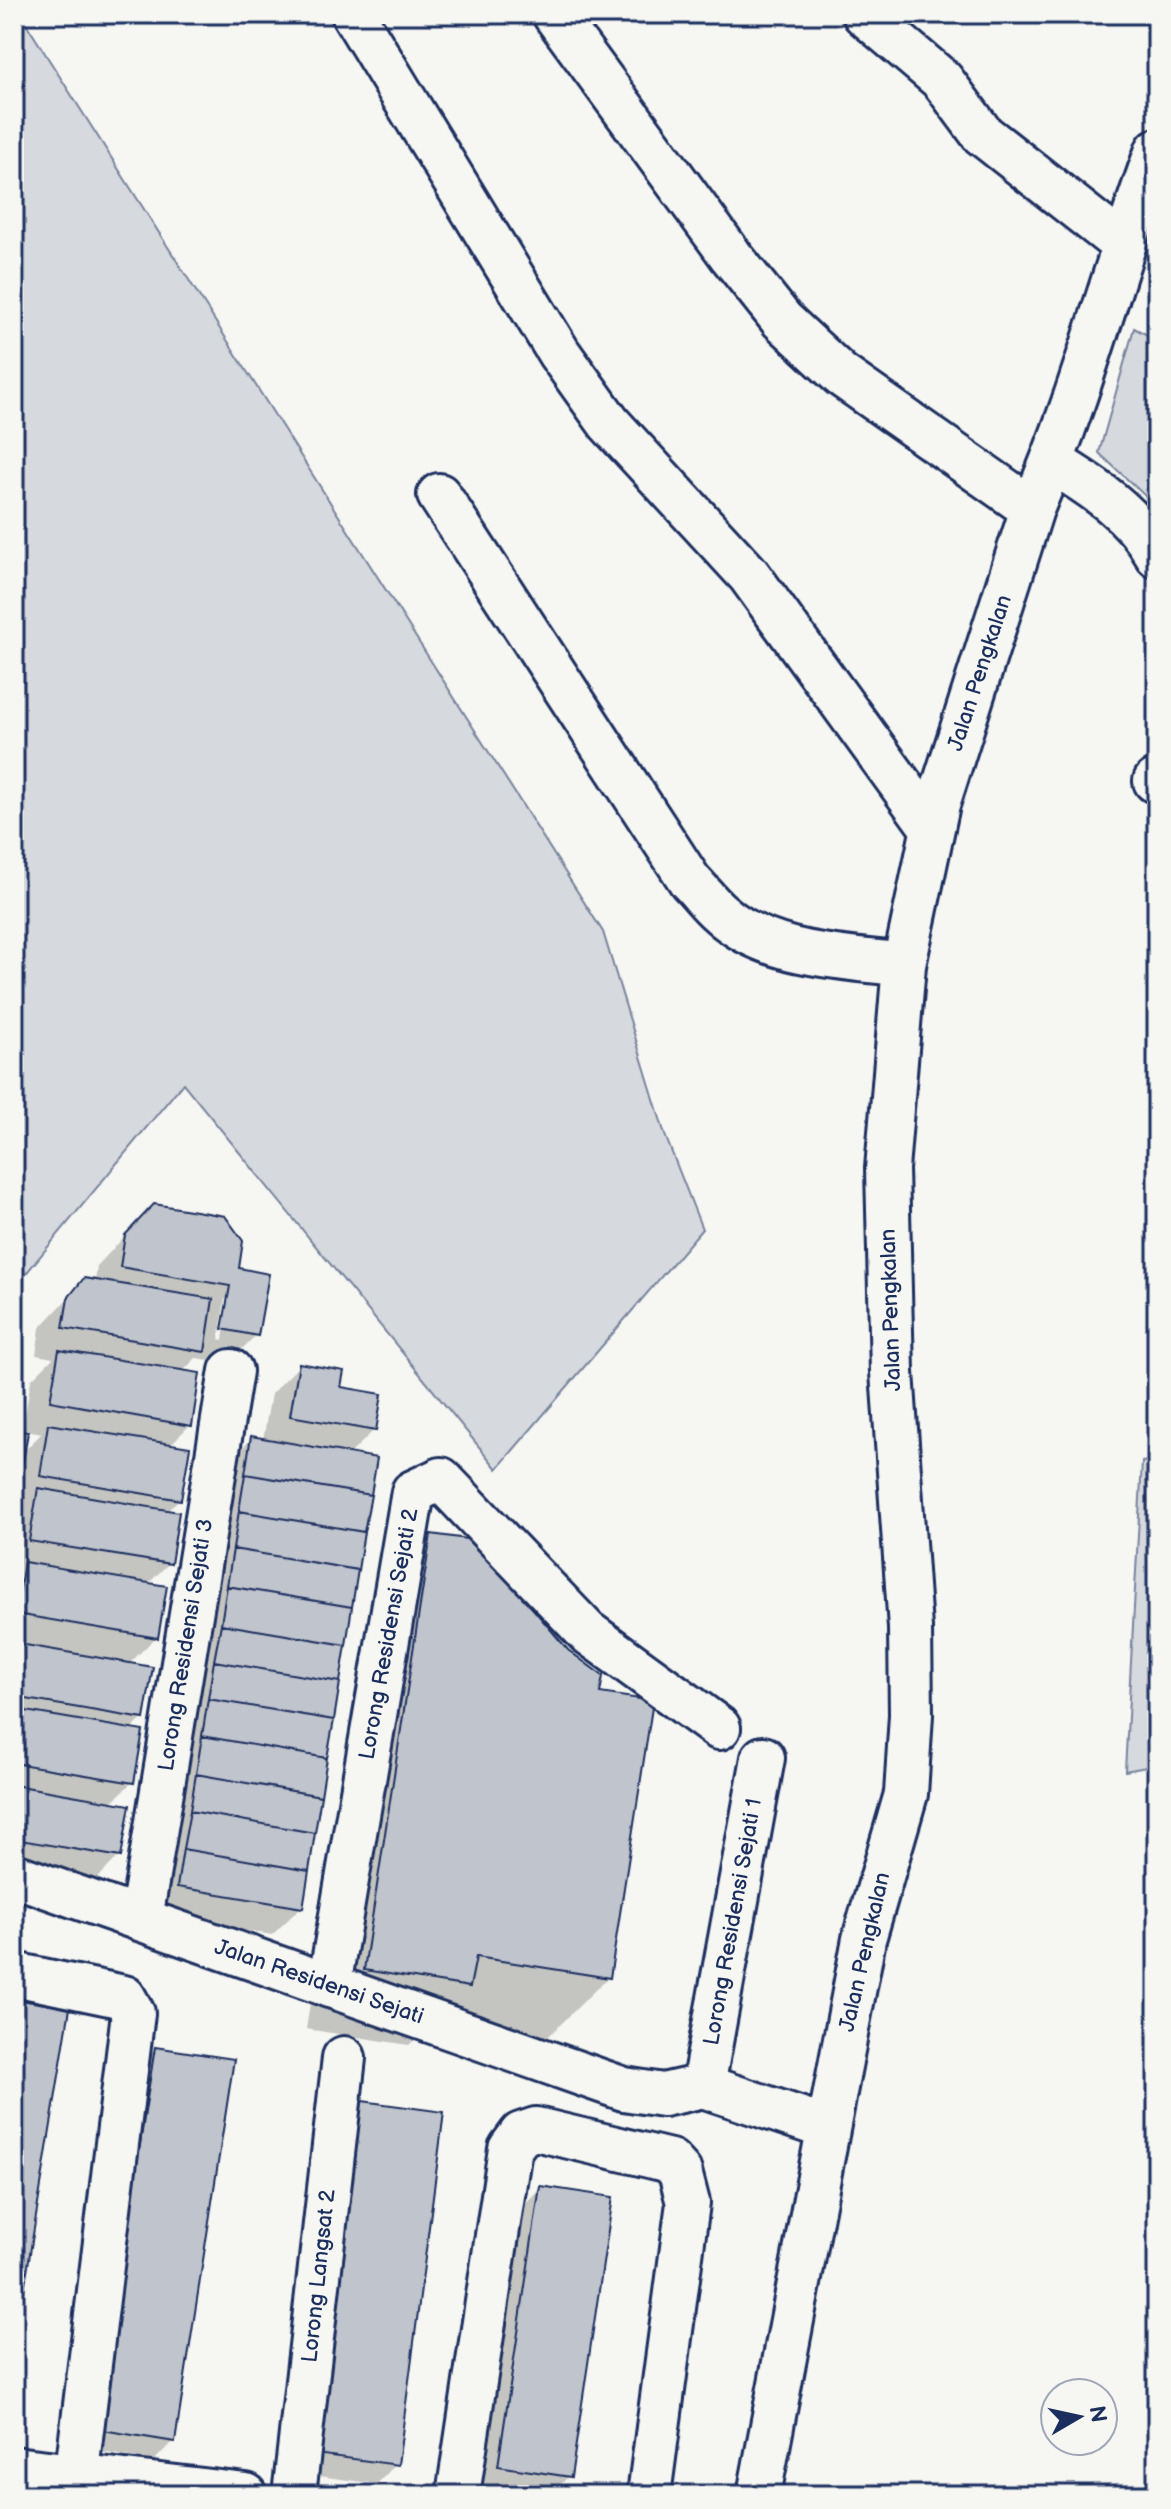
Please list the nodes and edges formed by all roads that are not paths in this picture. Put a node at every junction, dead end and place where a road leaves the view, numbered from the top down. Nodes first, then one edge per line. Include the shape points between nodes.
1 (353, 14) edge
2 (554, 14) edge
3 (864, 14) edge
4 (1157, 150) edge
5 (1122, 244) junction
6 (1052, 462) junction
7 (439, 495) dead end
8 (1032, 509) junction
9 (1157, 556) edge
10 (932, 828) junction
11 (904, 965) junction
12 (231, 1371) dead end
13 (719, 1728) dead end
14 (763, 1758) dead end
15 (14, 1875) edge
16 (141, 1919) junction
17 (14, 1974) edge
18 (329, 1986) junction
19 (344, 2058) dead end
20 (703, 2086) junction
21 (828, 2128) junction
22 (14, 2468) edge
23 (76, 2484) edge
24 (246, 2495) edge
25 (294, 2495) edge
26 (458, 2495) edge
27 (649, 2495) edge
28 (759, 2495) edge

1 - 10 street via 559,353 609,423 749,575
2 - 8 street via 782,320 841,375
3 - 5 street via 942,80 982,134
4 - 5 street, Jalan Pengkalan
5 - 6 street, Jalan Pengkalan
6 - 8 street, Jalan Pengkalan
6 - 9 street via 1103,494
7 - 11 street via 690,881 721,915 762,939 802,951
8 - 10 street, Jalan Pengkalan
10 - 11 street, Jalan Pengkalan
11 - 21 street, Jalan Pengkalan via 887,1169 892,1372 910,1628 906,1794 864,1939
12 - 16 street, Lorong Residensi Sejati 3
13 - 18 street, Lorong Residensi Sejati 2 via 587,1632 441,1479 413,1492
14 - 20 street, Lorong Residensi Sejati 1
15 - 16 street, Jalan Residensi Sejati
16 - 18 street, Jalan Residensi Sejati
17 - 23 street via 124,1997 133,2013
18 - 20 street, Jalan Residensi Sejati via 624,2089 663,2095
19 - 25 street, Lorong Langsat 2
20 - 21 street
21 - 28 street, Jalan Pengkalan
22 - 23 street
23 - 24 street
26 - 27 street via 510,2149 521,2134 536,2129 670,2161 680,2172 688,2203

